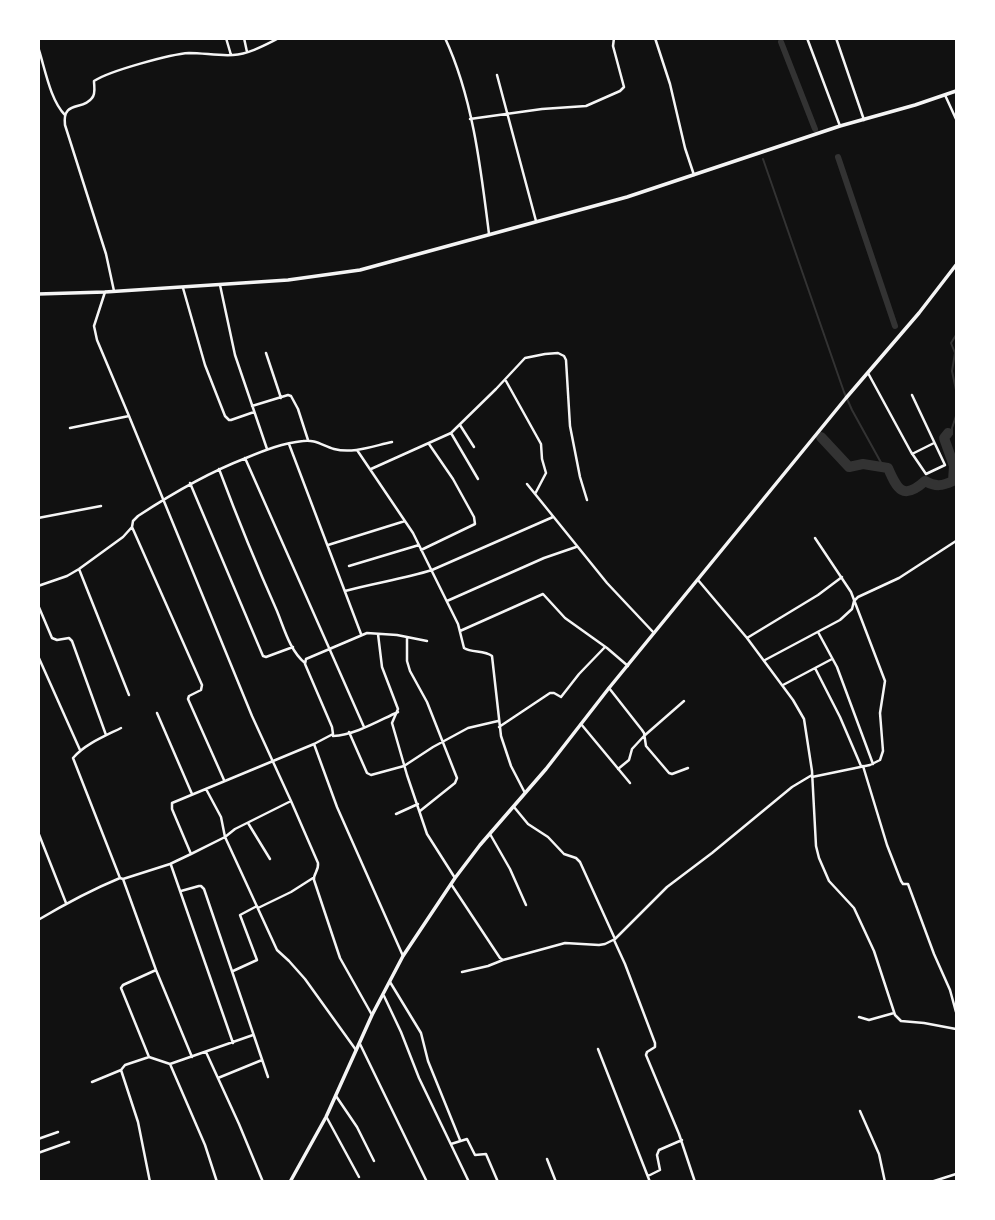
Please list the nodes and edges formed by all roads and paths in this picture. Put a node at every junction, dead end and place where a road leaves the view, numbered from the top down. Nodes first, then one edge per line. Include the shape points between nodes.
1 (226, 38) edge
2 (244, 38) edge
3 (279, 38) edge
4 (445, 38) edge
5 (614, 38) edge
6 (655, 38) edge
7 (807, 38) edge
8 (836, 38) edge
9 (38, 47) edge
10 (247, 52) junction
11 (231, 55) junction
12 (497, 75) dead end
13 (957, 91) edge
14 (946, 95) junction
15 (65, 115) junction
16 (508, 115) junction
17 (470, 119) junction
18 (957, 119) edge
19 (864, 120) junction
20 (840, 126) junction
21 (694, 175) junction
22 (536, 221) junction
23 (489, 234) junction
24 (956, 268) edge
25 (220, 285) junction
26 (182, 287) junction
27 (114, 291) junction
28 (105, 292) junction
29 (38, 294) edge
30 (265, 353) dead end
31 (868, 373) junction
32 (505, 379) junction
33 (912, 396) dead end
34 (281, 398) junction
35 (252, 406) junction
36 (254, 412) junction
37 (130, 416) junction
38 (460, 425) junction
39 (71, 428) dead end
40 (451, 433) junction
41 (308, 440) junction
42 (392, 442) dead end
43 (289, 443) junction
44 (934, 443) junction
45 (429, 444) junction
46 (474, 447) dead end
47 (267, 449) junction
48 (357, 450) junction
49 (912, 454) junction
50 (245, 458) junction
51 (219, 469) junction
52 (370, 469) junction
53 (478, 478) dead end
54 (190, 483) junction
55 (527, 484) dead end
56 (536, 494) junction
57 (163, 499) junction
58 (587, 500) dead end
59 (101, 506) dead end
60 (554, 517) junction
61 (38, 518) edge
62 (405, 521) junction
63 (132, 527) junction
64 (815, 538) dead end
65 (957, 541) edge
66 (327, 545) junction
67 (418, 545) junction
68 (577, 547) junction
69 (421, 550) junction
70 (349, 566) dead end
71 (79, 569) junction
72 (432, 570) junction
73 (842, 577) junction
74 (698, 580) junction
75 (38, 586) edge
76 (345, 591) junction
77 (447, 601) junction
78 (854, 601) junction
79 (38, 604) edge
80 (460, 631) junction
81 (654, 632) junction
82 (818, 632) junction
83 (379, 633) junction
84 (361, 634) junction
85 (407, 637) junction
86 (747, 638) junction
87 (427, 640) dead end
88 (293, 647) junction
89 (606, 647) junction
90 (329, 649) junction
91 (38, 656) edge
92 (833, 659) junction
93 (765, 660) junction
94 (305, 664) junction
95 (628, 666) junction
96 (815, 668) junction
97 (783, 685) junction
98 (608, 688) junction
99 (130, 695) dead end
100 (684, 701) dead end
101 (398, 712) junction
102 (157, 713) dead end
103 (498, 721) junction
104 (581, 724) junction
105 (364, 727) junction
106 (499, 727) junction
107 (121, 728) dead end
108 (349, 732) junction
109 (106, 735) junction
110 (331, 736) junction
111 (644, 736) junction
112 (443, 742) junction
113 (314, 744) junction
114 (80, 750) junction
115 (272, 761) junction
116 (873, 764) junction
117 (404, 766) junction
118 (862, 766) junction
119 (688, 768) dead end
120 (618, 769) junction
121 (812, 776) junction
122 (225, 781) junction
123 (630, 783) dead end
124 (206, 789) junction
125 (526, 793) junction
126 (192, 794) junction
127 (291, 801) junction
128 (418, 804) junction
129 (514, 807) junction
130 (420, 811) junction
131 (396, 814) dead end
132 (248, 822) junction
133 (39, 834) edge
134 (490, 834) junction
135 (225, 836) junction
136 (191, 854) junction
137 (270, 859) dead end
138 (170, 863) junction
139 (313, 878) junction
140 (455, 878) junction
141 (122, 879) junction
142 (451, 884) junction
143 (181, 891) junction
144 (66, 903) junction
145 (526, 905) dead end
146 (258, 907) junction
147 (38, 920) edge
148 (615, 939) junction
149 (403, 956) junction
150 (503, 960) junction
151 (156, 970) junction
152 (233, 971) junction
153 (462, 972) dead end
154 (390, 982) junction
155 (383, 996) junction
156 (957, 1012) edge
157 (894, 1013) junction
158 (372, 1015) junction
159 (859, 1017) dead end
160 (957, 1029) edge
161 (254, 1035) junction
162 (233, 1043) junction
163 (360, 1044) junction
164 (598, 1049) dead end
165 (357, 1051) junction
166 (206, 1052) junction
167 (149, 1056) junction
168 (192, 1057) junction
169 (262, 1060) junction
170 (170, 1064) junction
171 (121, 1070) junction
172 (268, 1077) dead end
173 (218, 1078) junction
174 (92, 1082) dead end
175 (336, 1096) junction
176 (860, 1111) dead end
177 (326, 1117) junction
178 (58, 1132) dead end
179 (38, 1139) edge
180 (460, 1140) junction
181 (682, 1140) junction
182 (69, 1142) dead end
183 (451, 1144) junction
184 (38, 1153) edge
185 (547, 1160) dead end
186 (374, 1161) dead end
187 (957, 1174) edge
188 (359, 1177) dead end
189 (648, 1177) junction
190 (149, 1181) edge
191 (217, 1181) edge
192 (263, 1181) edge
193 (290, 1181) edge
194 (427, 1181) edge
195 (469, 1181) edge
196 (498, 1181) edge
197 (556, 1181) edge
198 (650, 1181) edge
199 (695, 1181) edge
200 (885, 1181) edge
201 (932, 1181) edge

1 - 11 street
2 - 10 street
3 - 10 street
4 - 17 street
5 - 16 street via 623,89 586,106
6 - 21 street
7 - 20 street
8 - 19 street
9 - 15 street
10 - 11 street
11 - 15 street via 176,55 99,78 93,84 93,98 68,109
12 - 16 street
13 - 14 street
14 - 18 street
14 - 19 street
15 - 27 street
16 - 17 street
16 - 22 street
17 - 23 street
19 - 20 street
20 - 21 street
21 - 22 street
22 - 23 street
23 - 25 street via 360,270
24 - 31 street
25 - 26 street
25 - 35 street
26 - 27 street
26 - 36 street via 226,419
27 - 28 street
28 - 29 street
28 - 37 street via 95,336
30 - 34 street
31 - 49 street
31 - 74 street
32 - 38 street
32 - 56 street via 541,446 546,473
32 - 58 street via 528,356 564,356 570,426
33 - 44 street
34 - 35 street
34 - 41 street via 292,396
35 - 36 street
36 - 47 street
37 - 39 street
37 - 57 street
38 - 40 street
38 - 46 street
40 - 45 street
40 - 53 street
41 - 43 street
41 - 48 street
42 - 48 street
43 - 47 street
43 - 66 street
44 - 49 street
44 - 49 street via 943,467 925,474
45 - 52 street
45 - 69 street via 475,524
47 - 50 street
48 - 52 street
50 - 51 street
50 - 90 street
51 - 54 street
51 - 88 street
52 - 62 street
54 - 57 street
54 - 88 street via 263,656
55 - 56 street
56 - 60 street
57 - 63 street via 135,519
57 - 115 street
59 - 61 street
60 - 68 street
60 - 72 street
62 - 66 street
62 - 67 street
63 - 71 street
63 - 122 street via 202,685 188,699
64 - 73 street
65 - 78 street
66 - 76 street
67 - 69 street
67 - 70 street
68 - 77 street
68 - 81 street
69 - 72 street
71 - 75 street
71 - 99 street
72 - 76 street
72 - 77 street
73 - 78 street
73 - 86 street
74 - 81 street
74 - 86 street
76 - 84 street
77 - 80 street
78 - 82 street via 847,615
78 - 116 street via 885,681 879,720 883,751
79 - 109 street via 52,638 72,641
80 - 89 street via 543,594 565,618
80 - 103 street via 465,649 492,656
81 - 95 street
82 - 92 street
82 - 93 street
83 - 84 street
83 - 85 street
83 - 101 street via 382,667
84 - 90 street
85 - 87 street
85 - 112 street via 408,666
86 - 93 street
88 - 94 street
89 - 95 street
89 - 106 street via 562,697 550,693
90 - 94 street via 306,659
90 - 105 street
91 - 114 street
92 - 96 street
92 - 116 street
93 - 97 street
94 - 110 street via 332,727
95 - 98 street
96 - 97 street
96 - 118 street
97 - 121 street via 807,728
98 - 104 street
98 - 111 street
100 - 111 street
101 - 105 street
101 - 117 street via 392,723
102 - 126 street
103 - 106 street
103 - 112 street
104 - 120 street
104 - 125 street
105 - 108 street
106 - 125 street via 511,766
107 - 109 street
108 - 110 street
108 - 117 street via 368,775
109 - 114 street
110 - 113 street
111 - 119 street via 646,746 669,773
111 - 120 street
112 - 117 street
112 - 130 street via 457,780
113 - 115 street
113 - 149 street
114 - 141 street via 74,760
115 - 122 street
115 - 127 street
116 - 118 street
117 - 128 street
118 - 121 street
118 - 156 street via 896,869 902,883 908,884
120 - 123 street
121 - 148 street via 667,887
121 - 157 street via 819,858 829,881 854,908
122 - 124 street
124 - 126 street
124 - 135 street
125 - 129 street
126 - 136 street via 171,805
127 - 132 street
127 - 139 street via 318,863
128 - 130 street
128 - 131 street
129 - 134 street
129 - 148 street via 564,854 580,862
130 - 140 street via 427,834
132 - 135 street
132 - 137 street
133 - 144 street
134 - 140 street
134 - 145 street
135 - 136 street
135 - 146 street
136 - 138 street
138 - 141 street
138 - 143 street
139 - 146 street
139 - 158 street via 336,948
140 - 142 street
141 - 144 street
141 - 151 street
142 - 149 street
142 - 150 street
143 - 152 street via 203,887
143 - 162 street
144 - 147 street
146 - 152 street via 240,916 257,960
146 - 165 street via 276,950 305,979
148 - 150 street via 599,945 565,943
148 - 181 street via 655,1043 646,1055
149 - 154 street
150 - 153 street
151 - 167 street via 121,988
151 - 168 street
152 - 161 street
154 - 155 street
154 - 180 street via 421,1033
155 - 158 street
155 - 183 street
157 - 159 street via 869,1020
157 - 160 street via 901,1021
158 - 163 street
161 - 162 street
161 - 169 street
162 - 166 street
163 - 165 street
163 - 194 street
164 - 189 street
165 - 175 street
166 - 168 street
166 - 173 street
167 - 170 street
167 - 171 street
168 - 170 street
169 - 172 street
169 - 173 street
170 - 191 street
171 - 174 street
171 - 190 street via 138,1122
173 - 192 street
175 - 177 street
175 - 186 street
176 - 200 street
177 - 188 street
177 - 193 street
178 - 179 street
180 - 183 street
180 - 196 street via 467,1139 477,1156 486,1154
181 - 189 street via 659,1150 660,1170
181 - 199 street
182 - 184 street
183 - 195 street
185 - 197 street
187 - 201 street
189 - 198 street

